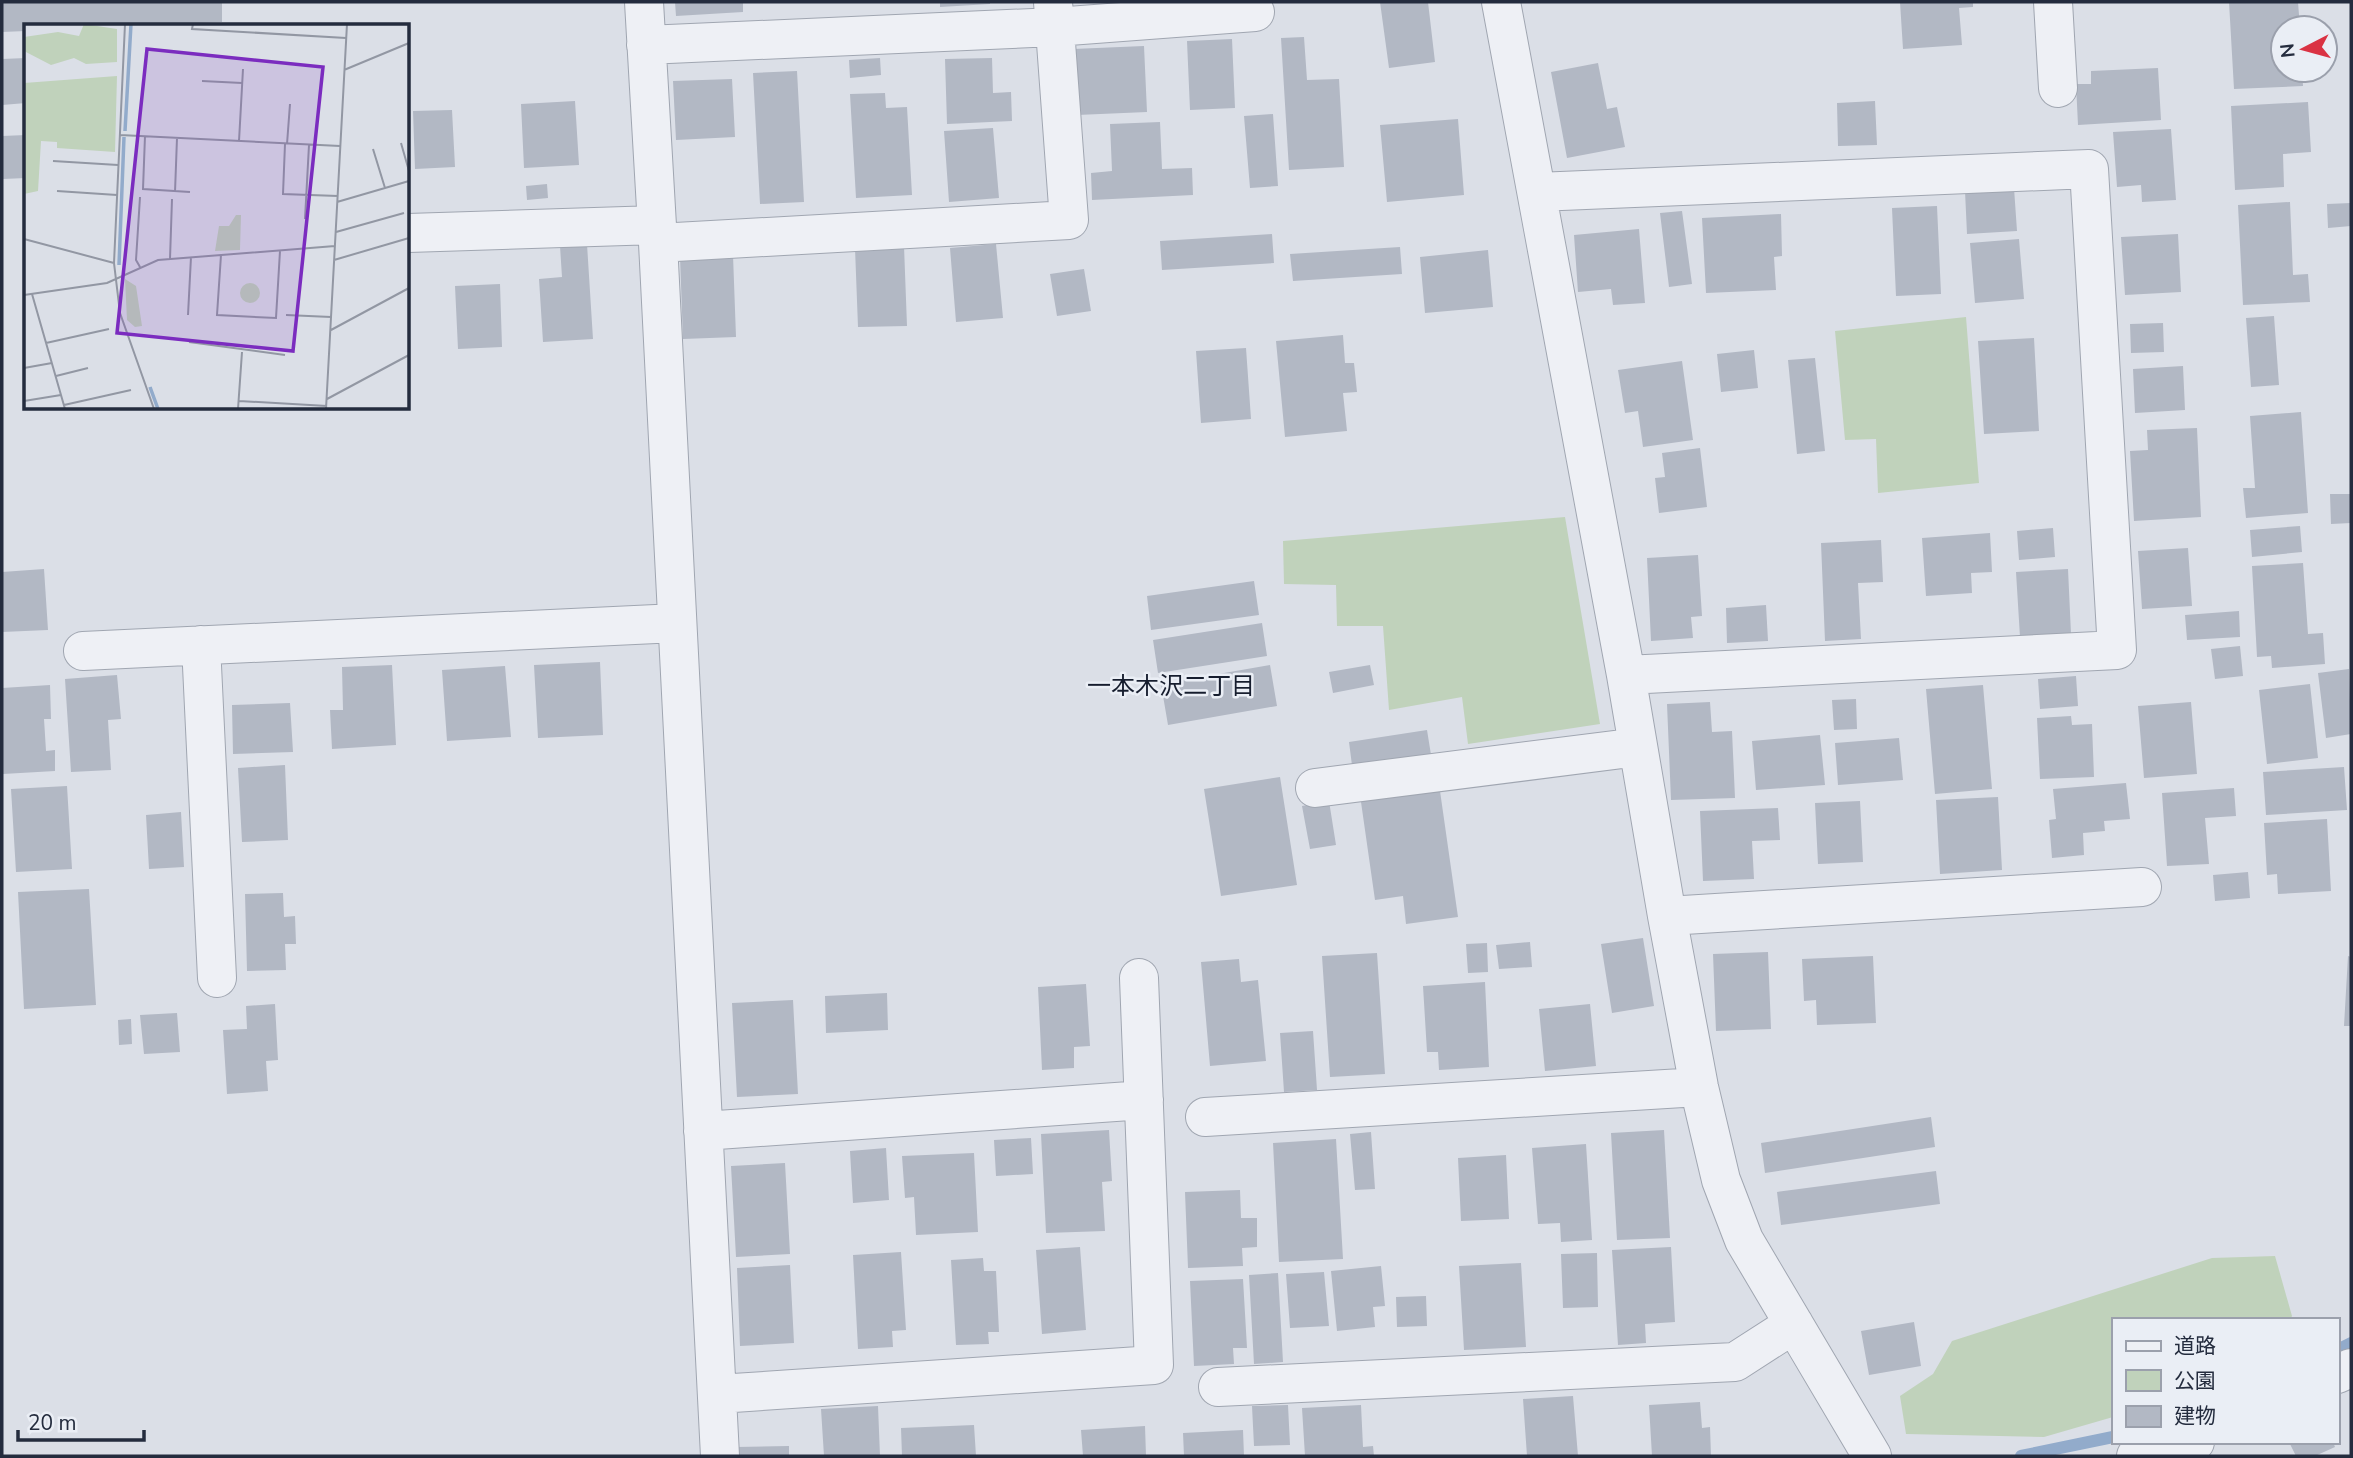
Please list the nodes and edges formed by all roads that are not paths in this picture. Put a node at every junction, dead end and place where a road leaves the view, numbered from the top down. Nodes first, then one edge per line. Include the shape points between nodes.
1 (644, 2) edge
2 (1501, 2) edge
3 (2053, 2) edge
4 (1255, 12) dead end
5 (1054, 15) edge
6 (646, 45) junction
7 (2058, 88) dead end
8 (1537, 192) junction
9 (410, 233) edge
10 (658, 234) junction
11 (677, 623) junction
12 (201, 645) junction
13 (83, 651) dead end
14 (1626, 675) junction
15 (1638, 747) junction
16 (1315, 788) dead end
17 (2142, 887) dead end
18 (1667, 916) junction
19 (217, 978) dead end
20 (1139, 978) dead end
21 (1699, 1087) junction
22 (1144, 1100) junction
23 (1205, 1117) dead end
24 (703, 1132) junction
25 (1794, 1324) junction
26 (1218, 1387) dead end
27 (718, 1394) junction
28 (2186, 1444) edge
29 (720, 1456) edge
30 (1872, 1456) edge
31 (2136, 1456) edge

1 - 6 street
2 - 8 street
3 - 7 street
4 - 5 street
5 - 6 street
5 - 10 street via 1069,220
6 - 10 street
8 - 14 street
8 - 14 street via 2090,169 2117,650
9 - 10 street
10 - 11 street
11 - 12 street
11 - 24 street
12 - 13 street
12 - 19 street
14 - 15 street
15 - 16 street
15 - 18 street
17 - 18 street
18 - 21 street
20 - 22 street
21 - 23 street
21 - 25 street via 1721,1180 1744,1240
22 - 24 street
22 - 27 street via 1154,1365
24 - 27 street
25 - 26 street via 1735,1362
25 - 30 street
27 - 29 street
28 - 31 street

